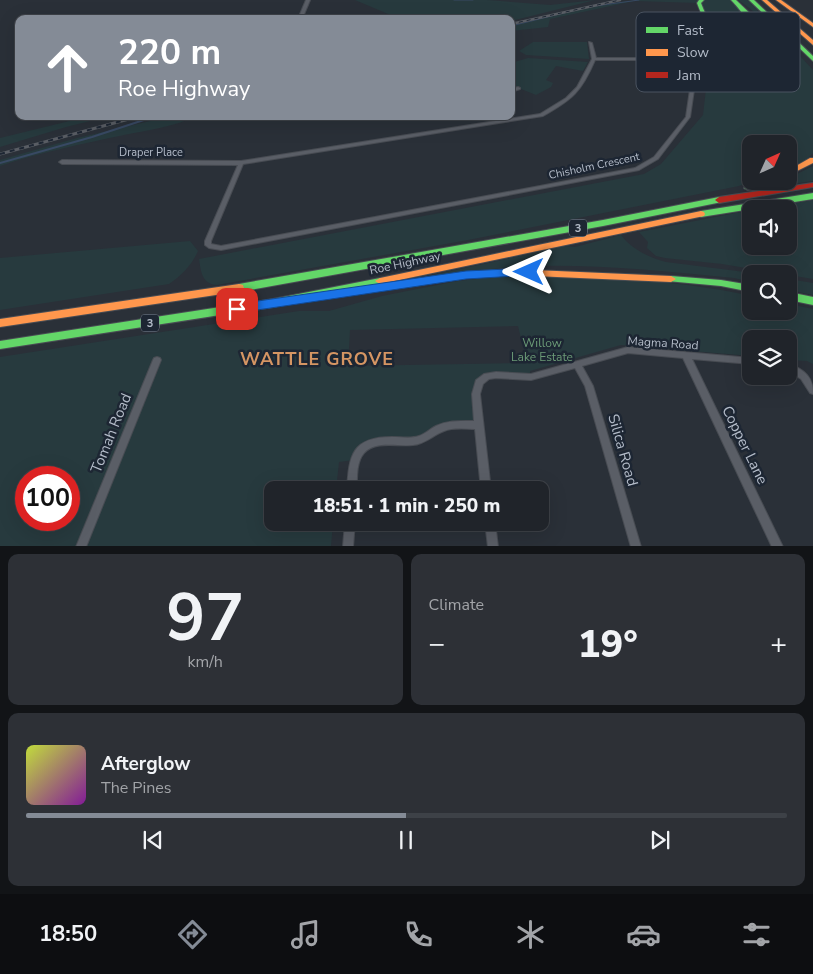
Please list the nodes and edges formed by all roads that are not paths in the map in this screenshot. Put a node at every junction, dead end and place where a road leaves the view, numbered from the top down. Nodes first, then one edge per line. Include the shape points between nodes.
1 (308, 0) edge
2 (702, 0) edge
3 (733, 0) edge
4 (751, 0) edge
5 (764, 0) edge
6 (778, 0) edge
7 (702, 12) edge
8 (747, 12) edge
9 (763, 12) edge
10 (778, 12) edge
11 (795, 12) edge
12 (302, 15) edge
13 (800, 16) edge
14 (813, 25) edge
15 (800, 32) edge
16 (590, 43) dead end
17 (813, 43) edge
18 (800, 47) edge
19 (800, 49) edge
20 (636, 59) edge
21 (813, 59) edge
22 (594, 60) junction
23 (813, 63) edge
24 (518, 88) dead end
25 (515, 89) edge
26 (692, 92) edge
27 (515, 119) edge
28 (493, 120) edge
29 (508, 120) edge
30 (495, 122) junction
31 (813, 160) edge
32 (62, 162) dead end
33 (241, 163) junction
34 (798, 168) edge
35 (813, 186) edge
36 (742, 188) edge
37 (813, 196) edge
38 (654, 213) junction
39 (742, 288) edge
40 (797, 298) edge
41 (813, 301) edge
42 (273, 303) junction
43 (0, 323) edge
44 (0, 345) edge
45 (686, 355) junction
46 (158, 360) dead end
47 (742, 361) edge
48 (577, 364) junction
49 (797, 372) edge
50 (813, 391) edge
51 (479, 425) junction
52 (353, 481) edge
53 (485, 481) edge
54 (349, 531) edge
55 (491, 531) edge
56 (81, 546) edge
57 (348, 546) edge
58 (493, 546) edge
59 (636, 546) edge
60 (778, 546) edge

1 - 12 street
2 - 7 main road via 699,3
3 - 8 main road
4 - 9 main road
5 - 10 main road
6 - 11 main road
13 - 14 main road
15 - 17 main road
16 - 22 street
18 - 21 main road
19 - 23 main road
20 - 22 street
22 - 27 street via 584,83 568,101 541,115
24 - 25 street
26 - 33 street, Chisholm Crescent via 688,117 656,158 637,170 312,232 211,247 208,241
28 - 30 street
29 - 30 street
30 - 33 street
31 - 34 main road
32 - 33 street, Draper Place
35 - 38 main road, Roe Highway / 3 via 732,196
36 - 38 main road
37 - 42 main road, Roe Highway / 3 via 702,214
38 - 43 main road, Roe Highway / 3 via 228,289
39 - 42 main road via 641,276 511,272 466,275
40 - 41 main road
42 - 44 main road, Roe Highway / 3
45 - 47 street, Magma Road
45 - 48 street, Magma Road via 628,350
45 - 60 street, Copper Lane
46 - 56 street, Tomah Road
48 - 51 street, Magma Road via 531,377 487,376 479,382 476,394
48 - 59 street, Silica Road via 589,386
49 - 50 street
51 - 52 street via 454,425 415,441 363,447 354,460
51 - 53 street
54 - 57 street
55 - 58 street

